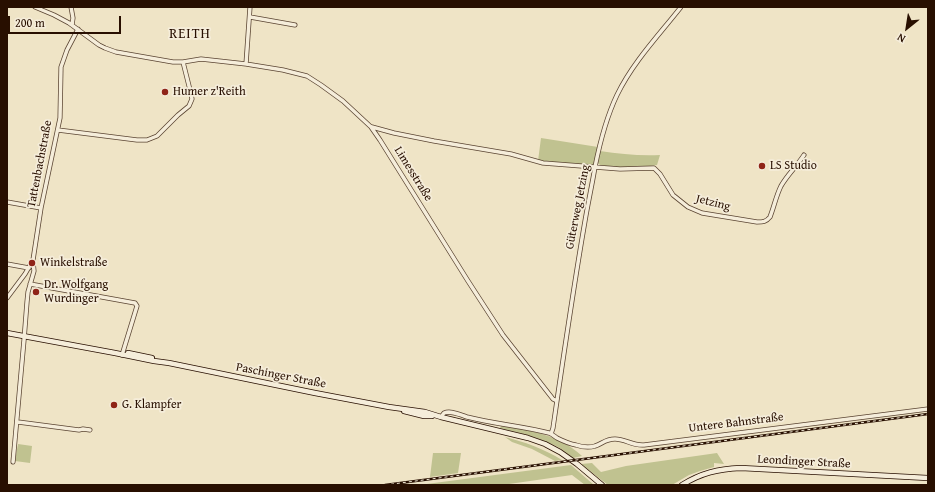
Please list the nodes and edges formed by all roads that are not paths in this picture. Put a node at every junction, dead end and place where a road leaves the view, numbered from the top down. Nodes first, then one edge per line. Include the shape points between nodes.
1 (35, 7) edge
2 (71, 7) edge
3 (250, 7) edge
4 (681, 7) edge
5 (250, 17) junction
6 (72, 25) junction
7 (295, 25) dead end
8 (78, 29) junction
9 (183, 62) junction
10 (246, 64) junction
11 (371, 127) junction
12 (58, 130) junction
13 (804, 155) dead end
14 (595, 167) junction
15 (7, 202) edge
16 (41, 208) junction
17 (33, 260) junction
18 (7, 264) edge
19 (29, 268) junction
20 (30, 284) junction
21 (7, 298) edge
22 (7, 333) edge
23 (25, 336) junction
24 (122, 354) junction
25 (557, 401) junction
26 (928, 409) edge
27 (442, 417) junction
28 (18, 422) junction
29 (90, 430) dead end
30 (551, 434) junction
31 (13, 462) dead end
32 (928, 478) edge
33 (602, 485) edge
34 (682, 485) edge

1 - 6 street, Limesstraße
2 - 6 street
3 - 5 street
4 - 14 street, Güterweg Jetzing via 639,60 618,94 604,128
5 - 7 street
5 - 10 street
6 - 8 street, Limesstraße
8 - 9 street, Limesstraße via 110,50
8 - 12 street, Tattenbachstraße via 67,50 62,68
9 - 10 street, Limesstraße via 201,59
9 - 12 street via 191,102 188,108 154,138 137,140
10 - 11 street, Limesstraße via 297,73 312,79
11 - 14 street via 511,154 543,163
11 - 25 street, Limesstraße via 502,334
12 - 16 street, Tattenbachstraße
13 - 14 street, Jetzing via 780,187 770,217 764,222 694,211 673,195 654,168
14 - 25 street, Güterweg Jetzing
15 - 16 street
16 - 17 street, Tattenbachstraße
17 - 19 street, Tattenbachstraße
17 - 20 street
18 - 19 street
19 - 21 street, Tattenbachstraße
20 - 23 street via 26,302
20 - 24 street via 135,303 137,306
22 - 23 street, Paschinger Straße
23 - 24 street, Paschinger Straße
23 - 28 street
24 - 27 street, Paschinger Straße via 142,355 239,378 424,416
25 - 30 street, Güterweg Jetzing
26 - 30 street, Untere Bahnstraße via 644,445 614,439 605,440 594,446 583,446 570,444
27 - 30 street, Untere Bahnstraße via 448,412
27 - 33 street, Paschinger Straße via 545,444 569,458
28 - 29 street
28 - 31 street
32 - 34 street, Leondinger Straße via 741,468 717,470

